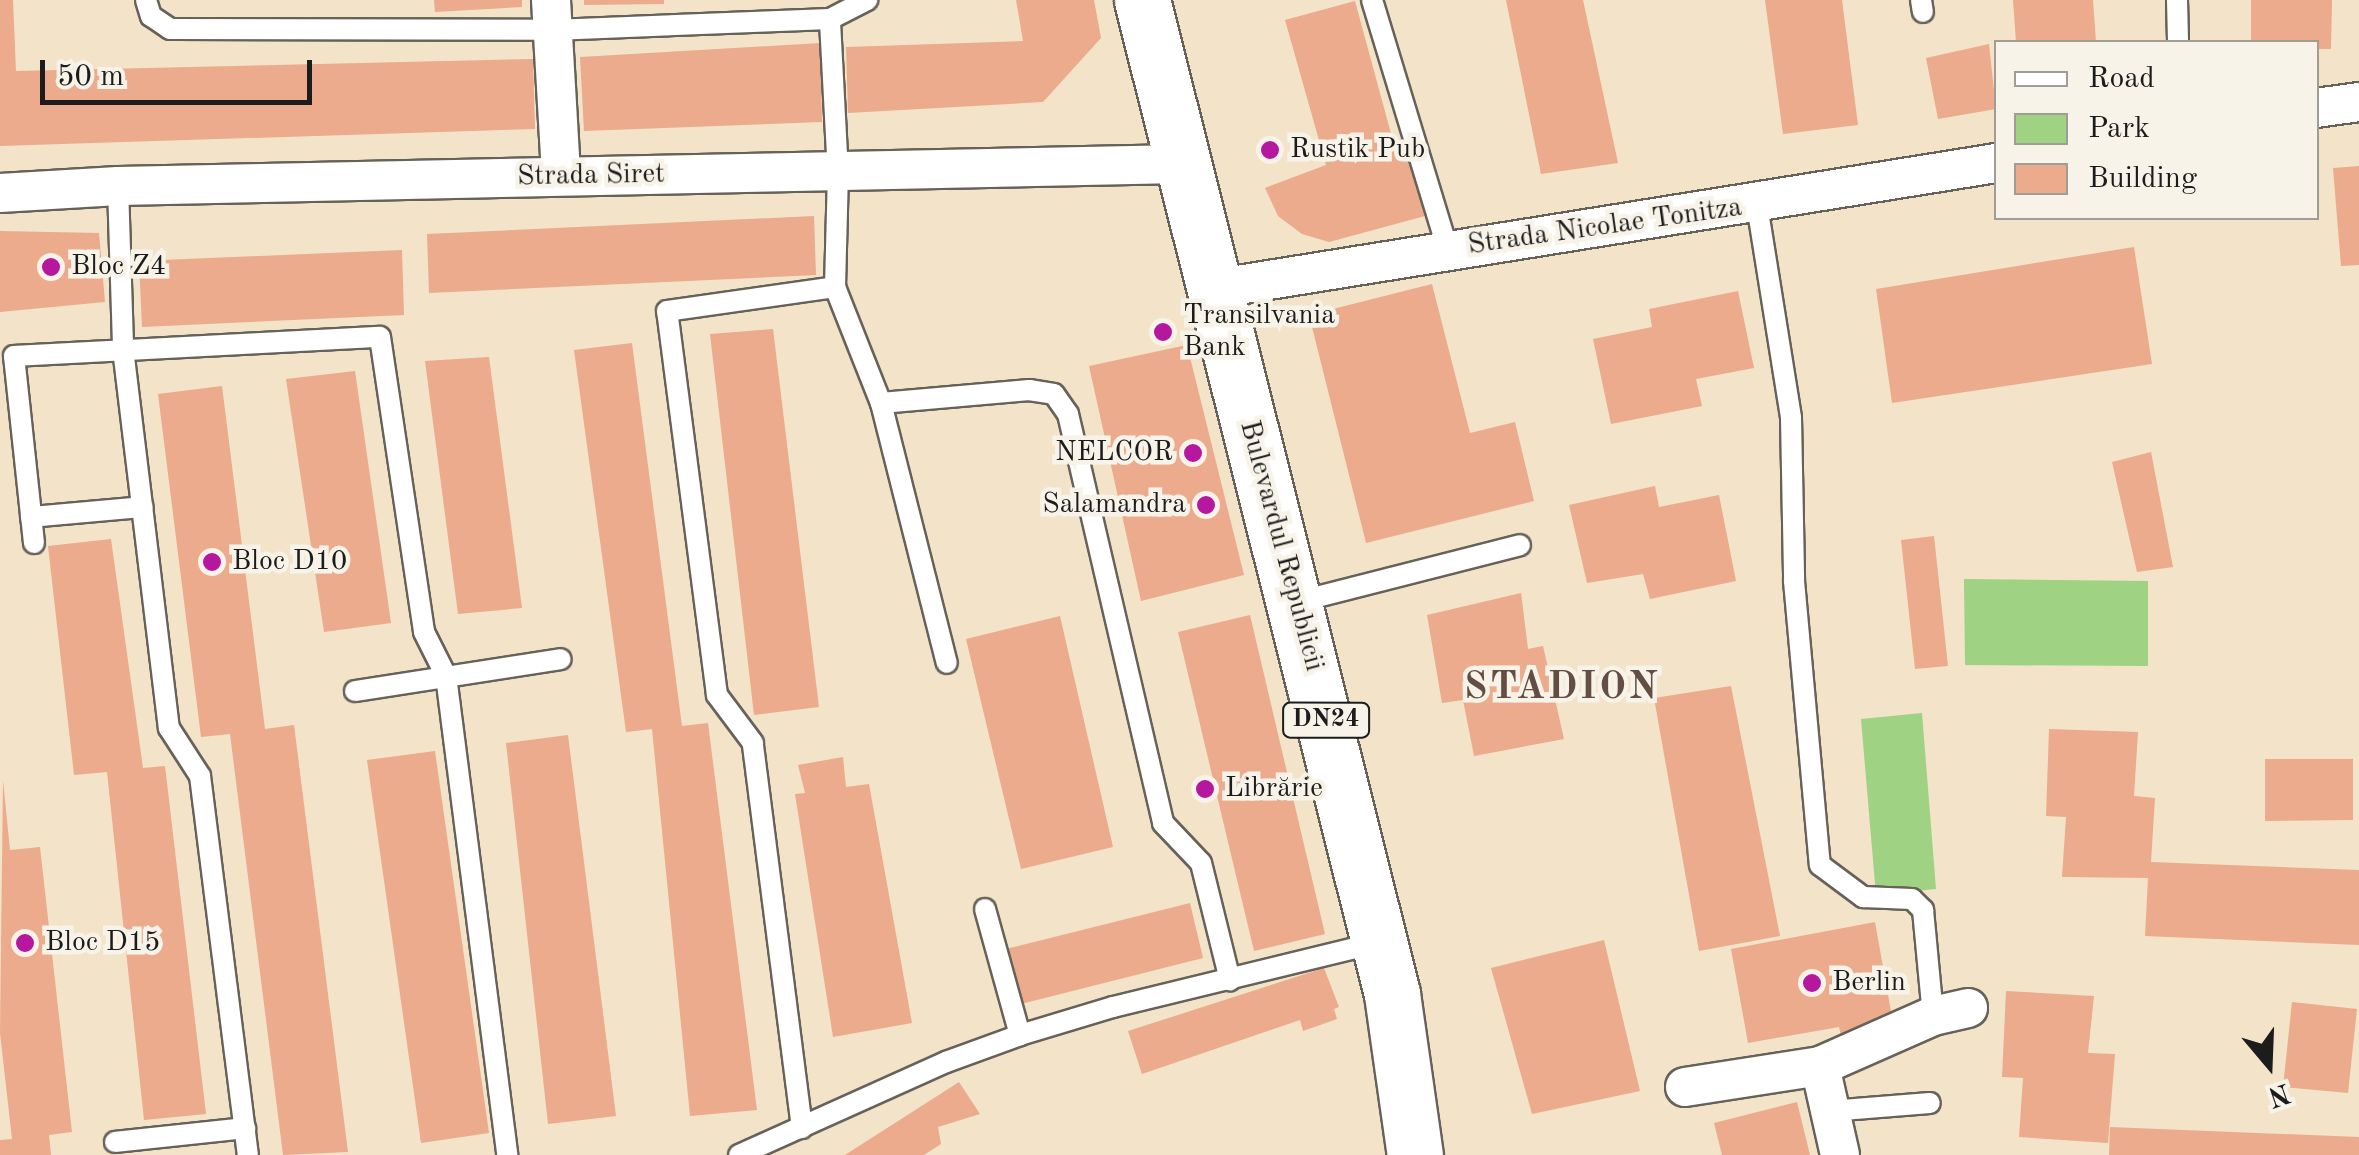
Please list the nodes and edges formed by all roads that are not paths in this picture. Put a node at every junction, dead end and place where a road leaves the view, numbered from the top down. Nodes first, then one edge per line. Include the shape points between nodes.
1 (146, 0) edge
2 (868, 0) edge
3 (1142, 0) edge
4 (1372, 0) edge
5 (2177, 0) edge
6 (552, 15) edge
7 (830, 19) junction
8 (2178, 40) edge
9 (2359, 102) edge
10 (2319, 108) edge
11 (1994, 163) edge
12 (1181, 164) junction
13 (838, 174) junction
14 (561, 176) junction
15 (118, 186) junction
16 (0, 193) edge
17 (1757, 205) junction
18 (1448, 250) junction
19 (835, 287) junction
20 (1213, 290) junction
21 (124, 349) junction
22 (880, 403) junction
23 (142, 507) junction
24 (32, 518) junction
25 (34, 543) dead end
26 (1520, 545) dead end
27 (1297, 602) junction
28 (561, 659) dead end
29 (946, 663) dead end
30 (446, 676) junction
31 (355, 692) dead end
32 (985, 909) dead end
33 (1380, 942) junction
34 (1230, 980) junction
35 (1950, 1012) joint
36 (1020, 1035) junction
37 (1820, 1066) junction
38 (1684, 1087) dead end
39 (1930, 1103) dead end
40 (1830, 1111) junction
41 (244, 1128) junction
42 (802, 1128) junction
43 (115, 1142) dead end
44 (248, 1155) edge
45 (507, 1155) edge
46 (739, 1155) edge
47 (1415, 1155) edge
48 (1840, 1155) edge

1 - 6 lane via 151,16 170,29
2 - 7 lane
3 - 12 main road, Bulevardul Republicii / DN24
4 - 18 lane
5 - 8 lane
6 - 7 lane
6 - 14 street
7 - 13 lane
9 - 10 street
11 - 17 street, Strada Nicolae Tonitza
12 - 13 street, Strada Siret
12 - 20 main road, Bulevardul Republicii / DN24
13 - 14 street, Strada Siret
13 - 19 lane
14 - 15 street, Strada Siret
15 - 16 street, Strada Siret
15 - 21 lane
17 - 18 street, Strada Nicolae Tonitza
17 - 35 lane via 1791,418 1794,581 1820,866 1863,897 1912,899 1923,910
18 - 20 street, Strada Nicolae Tonitza
19 - 22 lane
19 - 42 lane via 667,311 716,695 752,743
20 - 27 main road, Bulevardul Republicii / DN24
21 - 23 lane
21 - 24 lane via 14,356
21 - 30 lane via 380,337 424,632
22 - 29 lane
22 - 34 lane via 1028,390 1054,394 1068,414 1164,824 1201,863
23 - 24 lane
23 - 41 lane via 169,728 200,776
24 - 25 lane
26 - 27 lane
27 - 33 main road, Bulevardul Republicii / DN24
28 - 30 lane
30 - 31 lane
30 - 45 lane
32 - 36 lane
33 - 34 lane
33 - 47 main road, Bulevardul Republicii / DN24 via 1398,1020
34 - 36 lane
35 - 37 street
36 - 42 lane
37 - 38 street
37 - 40 street
39 - 40 lane
40 - 48 street
41 - 43 lane
41 - 44 lane
42 - 46 lane

